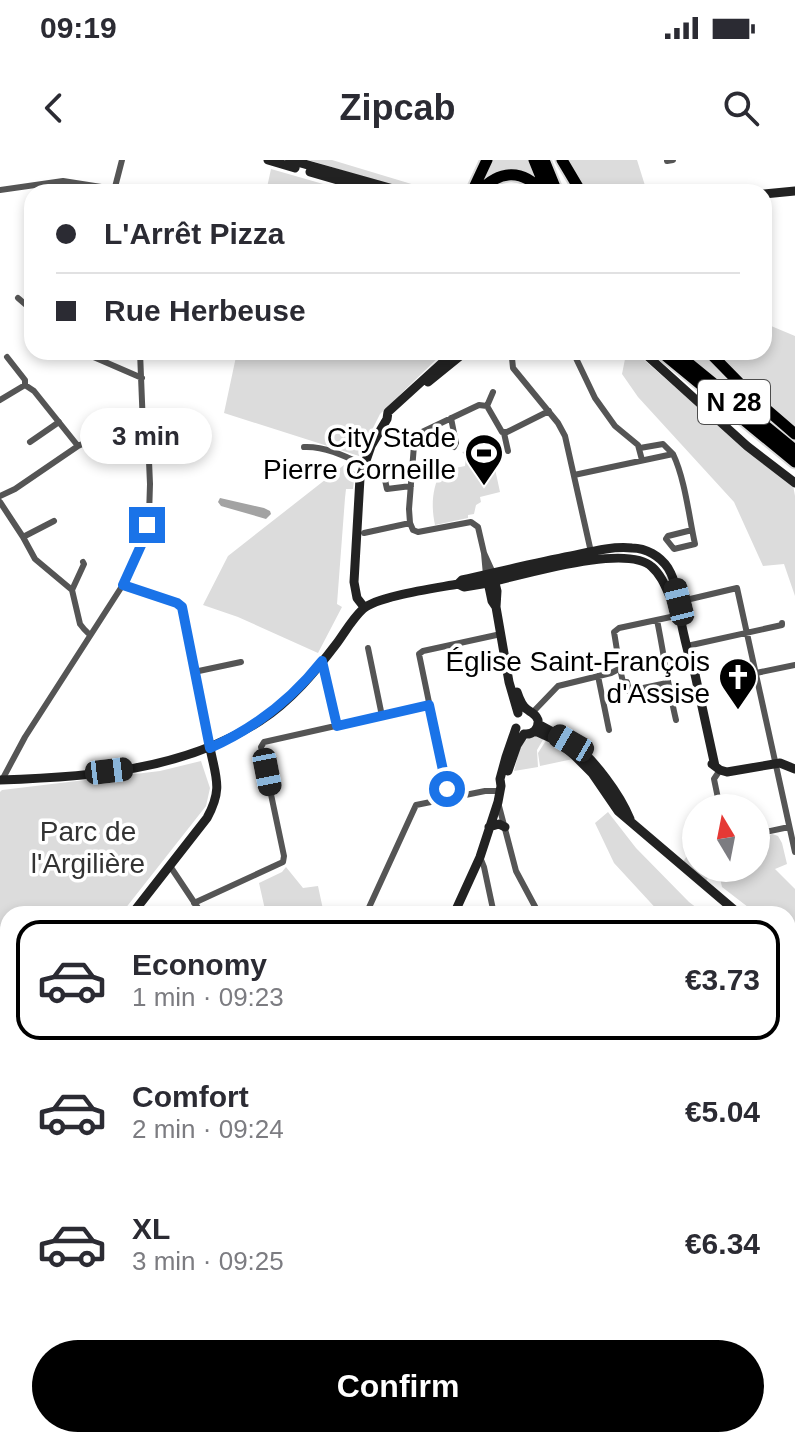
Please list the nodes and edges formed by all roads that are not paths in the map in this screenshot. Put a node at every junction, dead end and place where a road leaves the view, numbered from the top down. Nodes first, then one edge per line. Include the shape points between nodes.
1 (122, 160) edge
2 (268, 160) edge
3 (290, 160) edge
4 (487, 160) edge
5 (534, 160) edge
6 (544, 160) edge
7 (562, 160) edge
8 (53, 184) edge
9 (80, 184) edge
10 (116, 184) edge
11 (351, 184) edge
12 (376, 184) edge
13 (476, 184) edge
14 (488, 184) edge
15 (534, 184) edge
16 (542, 184) edge
17 (554, 184) edge
18 (576, 184) edge
19 (24, 189) edge
20 (0, 190) edge
21 (795, 191) edge
22 (772, 193) edge
23 (18, 298) dead end
24 (24, 303) edge
25 (7, 357) dead end
26 (100, 360) edge
27 (141, 360) edge
28 (445, 360) edge
29 (455, 360) edge
30 (512, 360) edge
31 (577, 360) edge
32 (652, 360) edge
33 (671, 360) edge
34 (685, 360) edge
35 (717, 360) edge
36 (142, 378) junction
37 (25, 385) junction
38 (0, 386) edge
39 (493, 392) dead end
40 (3, 398) edge
41 (487, 406) junction
42 (549, 411) junction
43 (144, 415) junction
44 (451, 418) junction
45 (387, 419) junction
46 (59, 422) junction
47 (504, 433) junction
48 (795, 434) edge
49 (30, 442) dead end
50 (78, 446) junction
51 (304, 447) dead end
52 (454, 447) dead end
53 (640, 448) junction
54 (795, 450) edge
55 (508, 451) dead end
56 (673, 454) junction
57 (642, 460) junction
58 (795, 462) edge
59 (364, 465) junction
60 (574, 475) junction
61 (385, 480) dead end
62 (795, 483) edge
63 (411, 486) junction
64 (0, 499) edge
65 (54, 521) dead end
66 (410, 523) junction
67 (692, 530) junction
68 (364, 533) dead end
69 (23, 537) junction
70 (592, 556) junction
71 (83, 562) dead end
72 (490, 578) junction
73 (123, 585) junction
74 (72, 590) junction
75 (686, 600) dead end
76 (364, 607) junction
77 (680, 615) junction
78 (657, 620) junction
79 (782, 623) dead end
80 (748, 633) junction
81 (90, 635) junction
82 (502, 636) junction
83 (368, 648) dead end
84 (687, 649) junction
85 (322, 661) junction
86 (241, 662) dead end
87 (795, 665) edge
88 (619, 669) junction
89 (194, 672) junction
90 (756, 673) junction
91 (598, 676) junction
92 (667, 683) junction
93 (429, 705) junction
94 (526, 712) junction
95 (382, 716) junction
96 (676, 720) dead end
97 (337, 726) junction
98 (537, 727) junction
99 (609, 730) dead end
100 (520, 731) junction
101 (210, 748) junction
102 (775, 763) junction
103 (718, 768) junction
104 (795, 769) edge
105 (1, 781) edge
106 (501, 789) junction
107 (717, 794) edge
108 (449, 799) junction
109 (498, 802) junction
110 (489, 827) junction
111 (505, 827) junction
112 (789, 827) junction
113 (770, 831) edge
114 (795, 852) edge
115 (480, 857) junction
116 (170, 866) junction
117 (194, 903) junction
118 (138, 906) edge
119 (196, 906) edge
120 (370, 906) edge
121 (458, 906) edge
122 (492, 906) edge
123 (535, 906) edge
124 (729, 906) edge

1 - 10 street
2 - 11 street
3 - 12 street
4 - 13 highway
5 - 16 highway
6 - 17 highway
7 - 18 highway
8 - 9 street
14 - 15 highway via 513,175
19 - 20 street
21 - 22 street
23 - 24 street
25 - 37 street
26 - 36 street
27 - 36 street
28 - 45 street via 392,407
29 - 45 street
30 - 42 street via 513,368
31 - 53 street via 615,426
32 - 62 street
33 - 58 highway, N 28
34 - 54 highway, N 28
35 - 48 highway
36 - 43 street
37 - 40 street
37 - 46 street
38 - 40 street
39 - 41 street
41 - 44 street
41 - 47 street
42 - 47 street
42 - 60 street via 565,436
43 - 50 street
43 - 73 street via 149,516
44 - 52 street
44 - 63 street via 417,438
45 - 59 street
46 - 49 street
46 - 50 street
47 - 55 street
50 - 64 street
51 - 59 street via 328,449
53 - 56 street via 663,444
53 - 57 street
56 - 57 street
56 - 67 street
57 - 60 street
59 - 76 street via 354,582
60 - 70 street
61 - 63 street via 387,489
63 - 66 street
64 - 69 street
65 - 69 street
66 - 68 street
66 - 72 street via 421,532 474,522
67 - 67 street via 667,536 666,539 674,549 695,544
69 - 74 street via 35,559
70 - 72 street
70 - 77 street via 649,564
71 - 74 street
72 - 76 street
72 - 82 street
73 - 81 street
73 - 89 street via 182,607
74 - 81 street via 80,624
75 - 80 street via 737,588
76 - 85 street
77 - 78 street
77 - 84 street
78 - 88 street via 615,630
78 - 92 street
79 - 80 street
80 - 84 street
80 - 90 street
81 - 105 street
82 - 93 street via 419,654
82 - 94 street
83 - 95 street
84 - 103 street via 705,743
85 - 97 street
85 - 101 street via 261,720
86 - 89 street
87 - 90 street
88 - 91 street
88 - 92 street via 629,691
89 - 101 street
90 - 102 street
91 - 94 street via 558,686 541,706
91 - 99 street
92 - 96 street
93 - 95 street
93 - 108 street
94 - 98 street via 538,717
94 - 100 street via 515,719
95 - 97 street
97 - 117 street via 264,742 283,862
98 - 100 street via 531,734
98 - 124 street via 592,773 618,811
100 - 106 street via 506,757
101 - 105 street via 135,768
101 - 116 street via 218,787 214,805
102 - 103 street via 735,771
102 - 104 street
102 - 112 street
103 - 107 street
106 - 108 street
106 - 109 street
108 - 120 street via 416,805
109 - 110 street
109 - 111 street
110 - 111 street
110 - 115 street
111 - 123 street via 516,871
112 - 113 street
112 - 114 street
115 - 121 street
115 - 122 street
116 - 117 street
116 - 118 street
117 - 119 street

